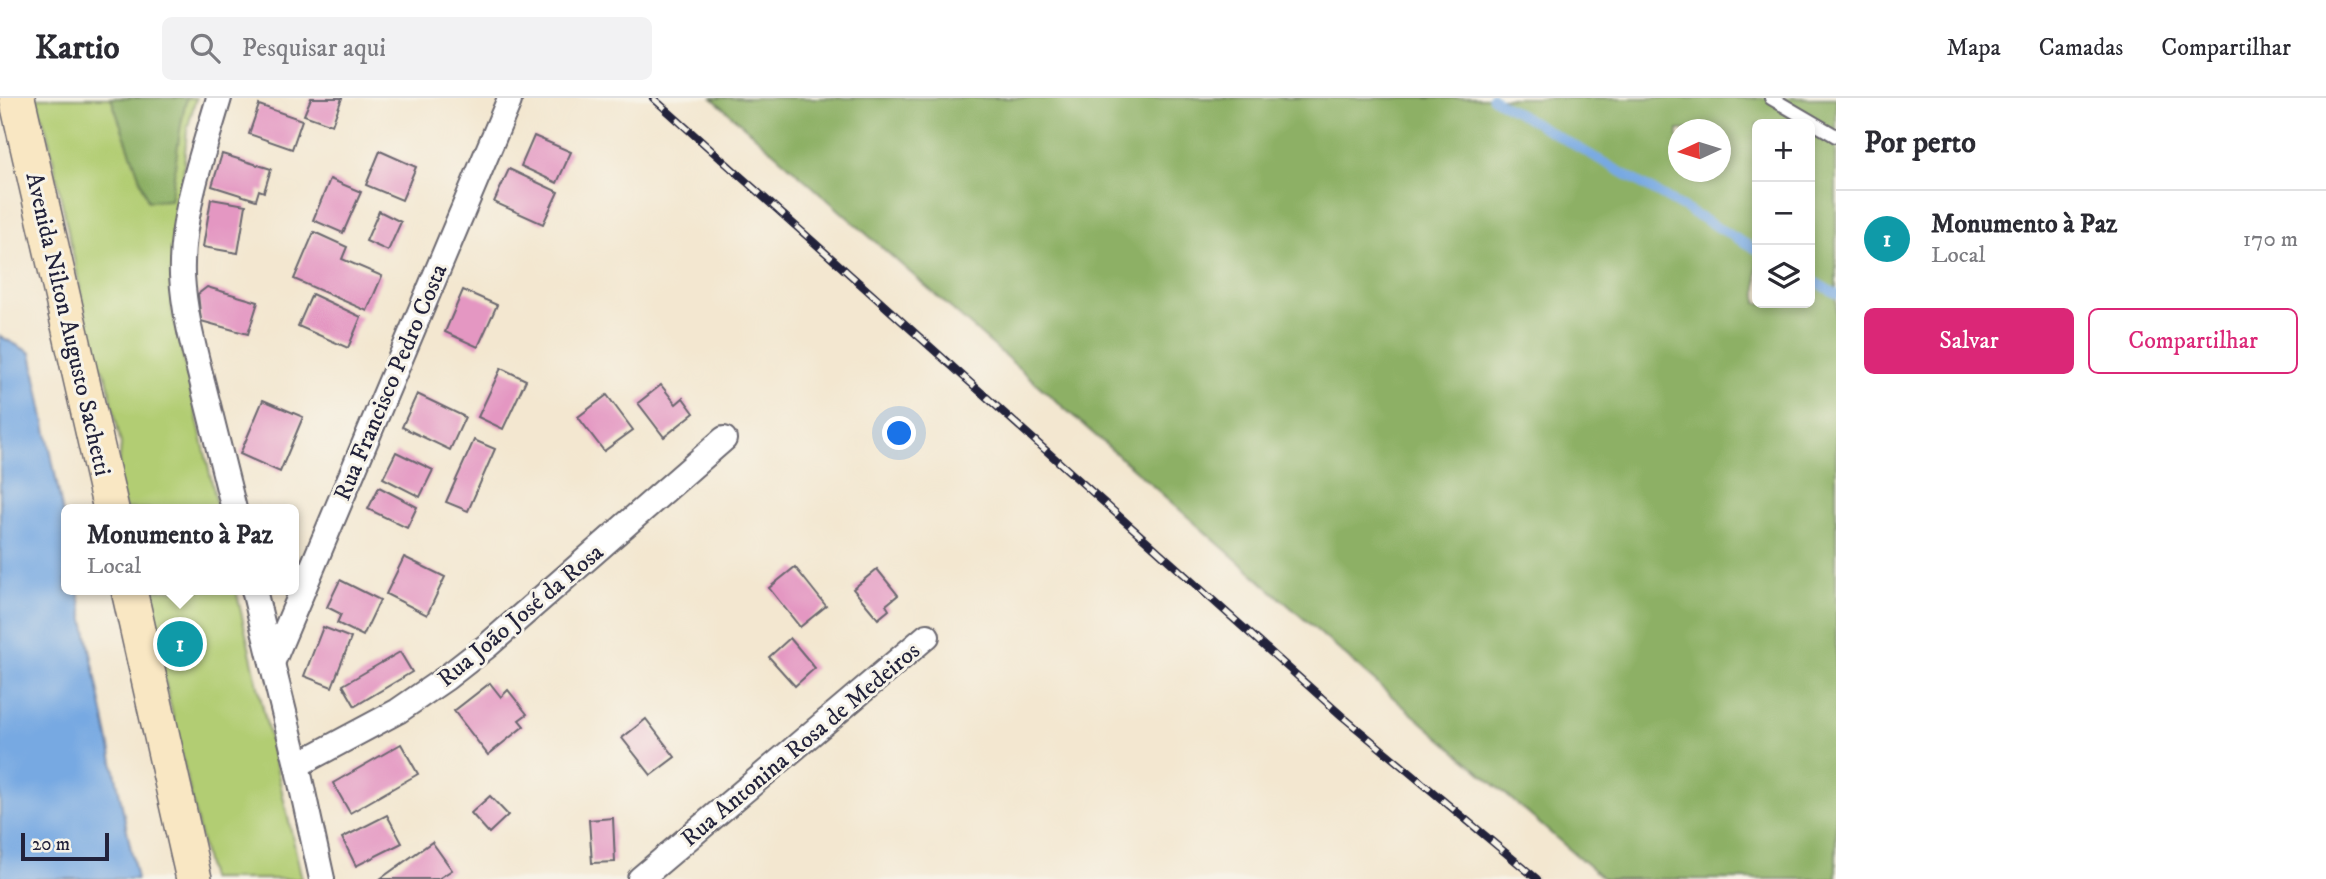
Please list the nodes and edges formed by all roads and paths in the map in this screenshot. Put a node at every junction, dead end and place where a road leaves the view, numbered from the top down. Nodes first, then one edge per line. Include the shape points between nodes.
1 (17, 98) edge
2 (219, 98) edge
3 (1771, 98) edge
4 (509, 101) dead end
5 (1836, 136) edge
6 (724, 439) dead end
7 (110, 504) edge
8 (233, 504) edge
9 (129, 595) edge
10 (255, 595) edge
11 (927, 636) dead end
12 (272, 663) junction
13 (297, 765) junction
14 (194, 879) edge
15 (322, 879) edge
16 (640, 879) edge

1 - 7 main road, Avenida Nilton Augusto Sachetti
2 - 8 street via 191,201 182,273 188,322
3 - 5 lane
4 - 12 street, Rua Francisco Pedro Costa
6 - 13 street, Rua João José da Rosa via 446,678 398,712
9 - 14 main road
10 - 12 street
11 - 16 street, Rua Antonina Rosa de Medeiros
12 - 13 street
13 - 15 street

